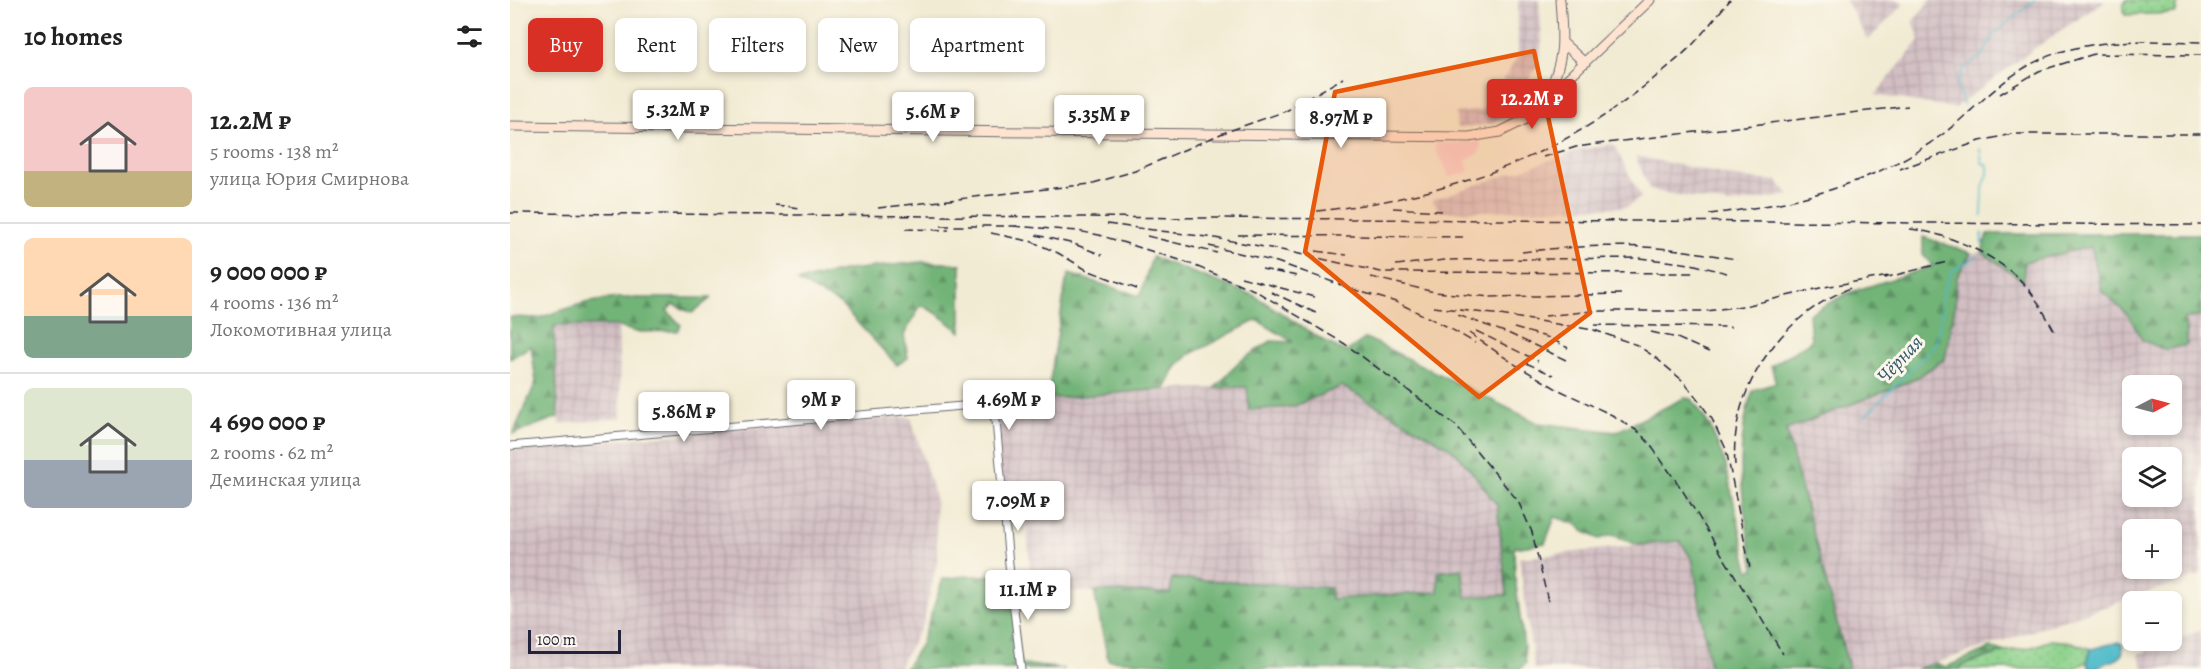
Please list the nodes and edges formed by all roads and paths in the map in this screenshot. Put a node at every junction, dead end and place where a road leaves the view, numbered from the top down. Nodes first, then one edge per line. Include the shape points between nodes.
1 (1560, 0) edge
2 (1650, 0) edge
3 (1563, 43) junction
4 (1585, 63) junction
5 (1546, 100) junction
6 (510, 126) edge
7 (510, 446) edge
8 (1021, 669) edge

1 - 3 main road
2 - 4 main road
3 - 4 main road
3 - 5 main road via 1561,63
4 - 5 main road
5 - 6 main road via 1511,128 1469,136
7 - 8 street via 973,405 989,408 996,421

